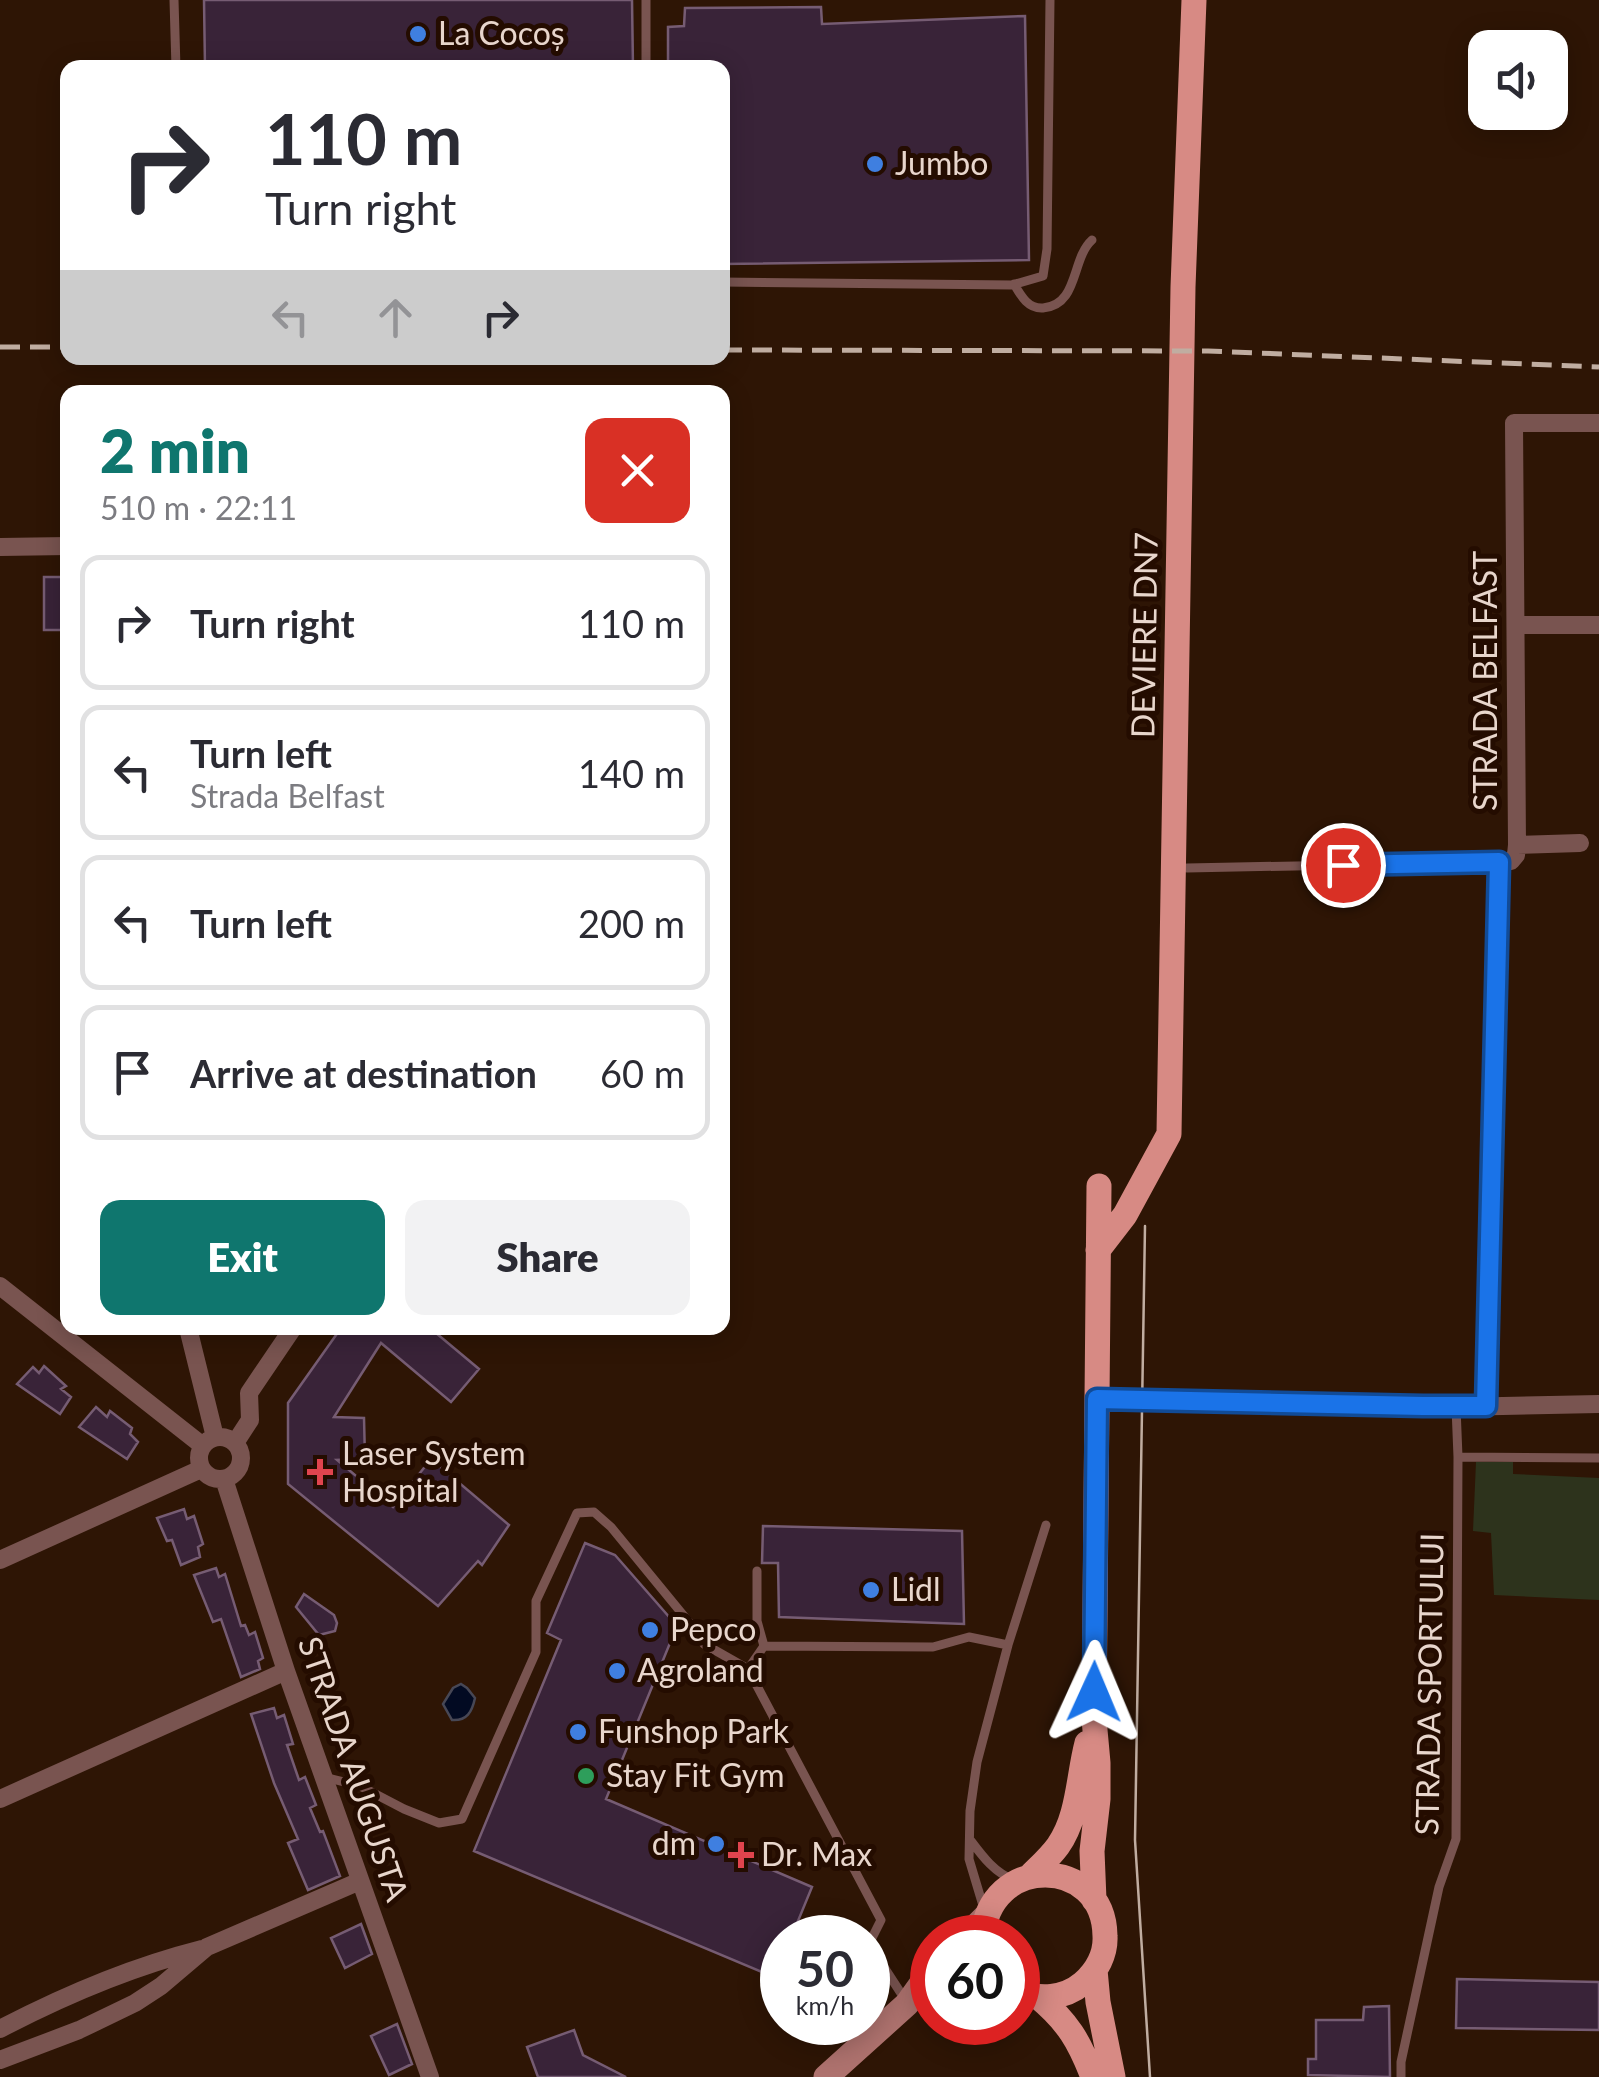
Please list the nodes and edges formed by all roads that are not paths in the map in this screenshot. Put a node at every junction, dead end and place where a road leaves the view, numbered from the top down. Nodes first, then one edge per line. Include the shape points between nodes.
1 (174, 0) edge
2 (646, 0) edge
3 (1050, 0) edge
4 (1194, 0) edge
5 (176, 60) edge
6 (646, 60) edge
7 (1092, 240) dead end
8 (730, 282) edge
9 (1014, 284) junction
10 (1599, 423) edge
11 (0, 546) edge
12 (60, 546) edge
13 (1516, 624) junction
14 (1599, 625) edge
15 (1580, 843) dead end
16 (1517, 845) junction
17 (1499, 862) junction
18 (1187, 868) dead end
19 (1099, 1186) dead end
20 (1098, 1250) junction
21 (3, 1293) edge
22 (60, 1334) edge
23 (61, 1335) edge
24 (189, 1335) edge
25 (288, 1335) edge
26 (1097, 1399) junction
27 (1599, 1404) edge
28 (1486, 1406) junction
29 (1456, 1407) junction
30 (209, 1441) junction
31 (235, 1442) junction
32 (1458, 1456) junction
33 (1599, 1458) edge
34 (202, 1469) junction
35 (224, 1479) junction
36 (1046, 1525) dead end
37 (0, 1560) edge
38 (756, 1571) dead end
39 (1008, 1645) junction
40 (764, 1646) junction
41 (748, 1670) junction
42 (286, 1671) junction
43 (1094, 1719) junction
44 (324, 1777) junction
45 (0, 1799) edge
46 (969, 1839) junction
47 (1025, 1878) junction
48 (360, 1881) junction
49 (1094, 1900) junction
50 (982, 1915) edge
51 (990, 1915) edge
52 (207, 1947) junction
53 (1096, 1970) junction
54 (1040, 1994) edge
55 (910, 2000) edge
56 (1040, 2002) edge
57 (910, 2003) edge
58 (907, 2004) junction
59 (0, 2029) edge
60 (0, 2060) edge
61 (430, 2077) edge
62 (826, 2077) edge
63 (1092, 2077) edge
64 (1113, 2077) edge
65 (1401, 2077) edge

1 - 5 lane
2 - 6 lane
3 - 9 lane via 1048,249 1042,276
4 - 20 main road, DEVIERE DN7 via 1169,1134
7 - 9 lane via 1061,301 1036,308
8 - 9 lane
10 - 13 street, STRADA BELFAST via 1514,423
11 - 12 street
13 - 14 street
13 - 16 street, STRADA BELFAST
15 - 16 street
16 - 17 street, STRADA BELFAST via 1516,855
17 - 18 lane
17 - 28 street
19 - 20 main road
20 - 26 main road
21 - 22 street
23 - 30 street
24 - 30 street
25 - 31 street via 248,1392 250,1420
26 - 29 street
26 - 43 main road
27 - 28 street
28 - 29 street
29 - 32 lane, STRADA SPORTULUI
30 - 31 street
30 - 34 street via 198,1457
31 - 35 street via 241,1464
32 - 33 lane
32 - 65 lane, STRADA SPORTULUI via 1456,1840
34 - 35 street
34 - 37 street
35 - 42 street, STRADA AUGUSTA
36 - 39 lane
38 - 40 lane
39 - 40 lane via 969,1637 933,1647
39 - 46 lane via 977,1762
40 - 41 lane
41 - 44 lane via 704,1644 594,1512 577,1513 536,1600 536,1652 462,1819 439,1823 360,1786
41 - 58 lane via 881,1920 869,1944
42 - 44 street, STRADA AUGUSTA
42 - 45 street
43 - 47 main road via 1067,1829
43 - 49 main road
44 - 48 street, STRADA AUGUSTA
46 - 47 lane via 1004,1876
46 - 50 lane
47 - 49 main road via 1066,1879
47 - 51 main road via 996,1898
48 - 52 street
48 - 61 street, STRADA AUGUSTA
49 - 53 main road via 1106,1934
52 - 59 street via 147,1963
52 - 60 street via 135,2003
53 - 54 main road via 1064,1994
53 - 64 main road
55 - 58 street
56 - 63 main road via 1070,2028
57 - 58 street
58 - 62 street

